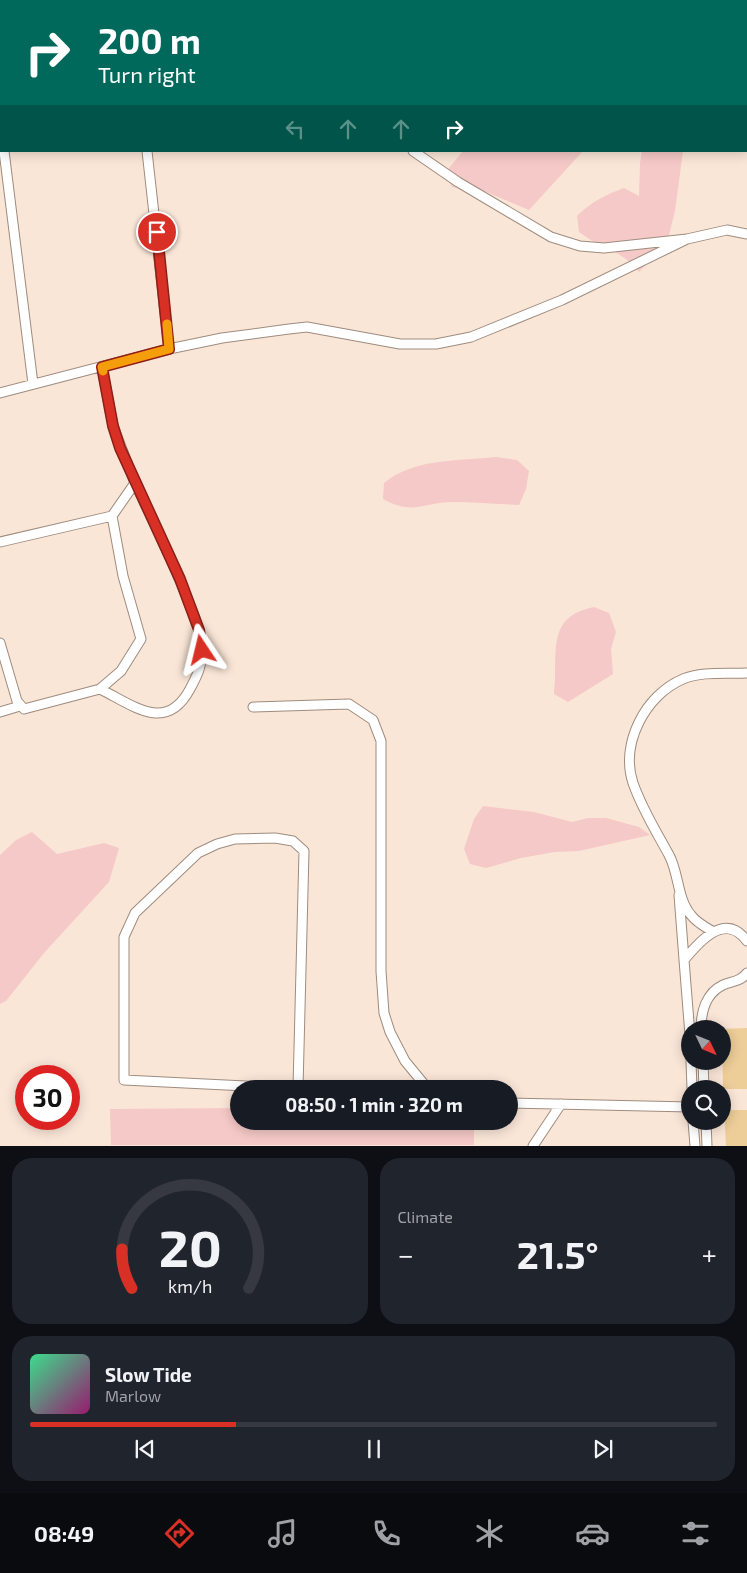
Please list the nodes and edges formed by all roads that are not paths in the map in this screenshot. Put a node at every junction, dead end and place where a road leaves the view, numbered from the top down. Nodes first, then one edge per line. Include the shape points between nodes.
1 (4, 152) edge
2 (147, 152) edge
3 (414, 152) edge
4 (747, 234) edge
5 (687, 239) junction
6 (169, 349) junction
7 (102, 367) junction
8 (33, 384) junction
9 (0, 393) edge
10 (135, 483) junction
11 (112, 516) junction
12 (0, 542) edge
13 (0, 644) edge
14 (747, 674) edge
15 (100, 688) junction
16 (20, 706) junction
17 (253, 707) dead end
18 (0, 712) edge
19 (678, 883) junction
20 (712, 932) junction
21 (747, 941) edge
22 (684, 960) junction
23 (747, 973) edge
24 (735, 982) junction
25 (747, 985) edge
26 (689, 1020) edge
27 (702, 1020) edge
28 (421, 1080) edge
29 (298, 1088) edge
30 (518, 1103) edge
31 (561, 1104) junction
32 (681, 1107) edge
33 (693, 1130) edge
34 (706, 1130) edge
35 (533, 1146) edge
36 (694, 1146) edge
37 (707, 1146) edge

1 - 8 street
2 - 6 street
3 - 5 street via 458,182 552,237 580,246 604,248
4 - 5 street via 728,230
5 - 6 street via 562,300 471,337 436,344 400,344 307,327 222,338
6 - 7 street
7 - 8 street
7 - 10 street via 113,426
8 - 9 street
10 - 11 street
10 - 15 street via 180,579 199,630 202,650 199,671 188,694 166,714 146,711
11 - 12 street
11 - 15 street via 123,576 141,639 121,672
13 - 16 street
14 - 19 street via 701,674 684,678 656,698 643,714 630,747 632,782 670,857
15 - 16 street via 29,709
16 - 18 street
17 - 28 street via 349,704 372,720 380,741 380,971 384,1012 405,1061
19 - 20 street via 686,908
19 - 22 street
20 - 21 street via 736,931
20 - 22 street
22 - 26 street
23 - 24 street
24 - 25 street
24 - 27 street via 711,994 703,1007
29 - 29 street via 124,1080 124,937 135,913 198,853 235,839 275,838 293,842 304,850
30 - 31 street
31 - 32 street
31 - 35 street
33 - 36 street
34 - 37 street

